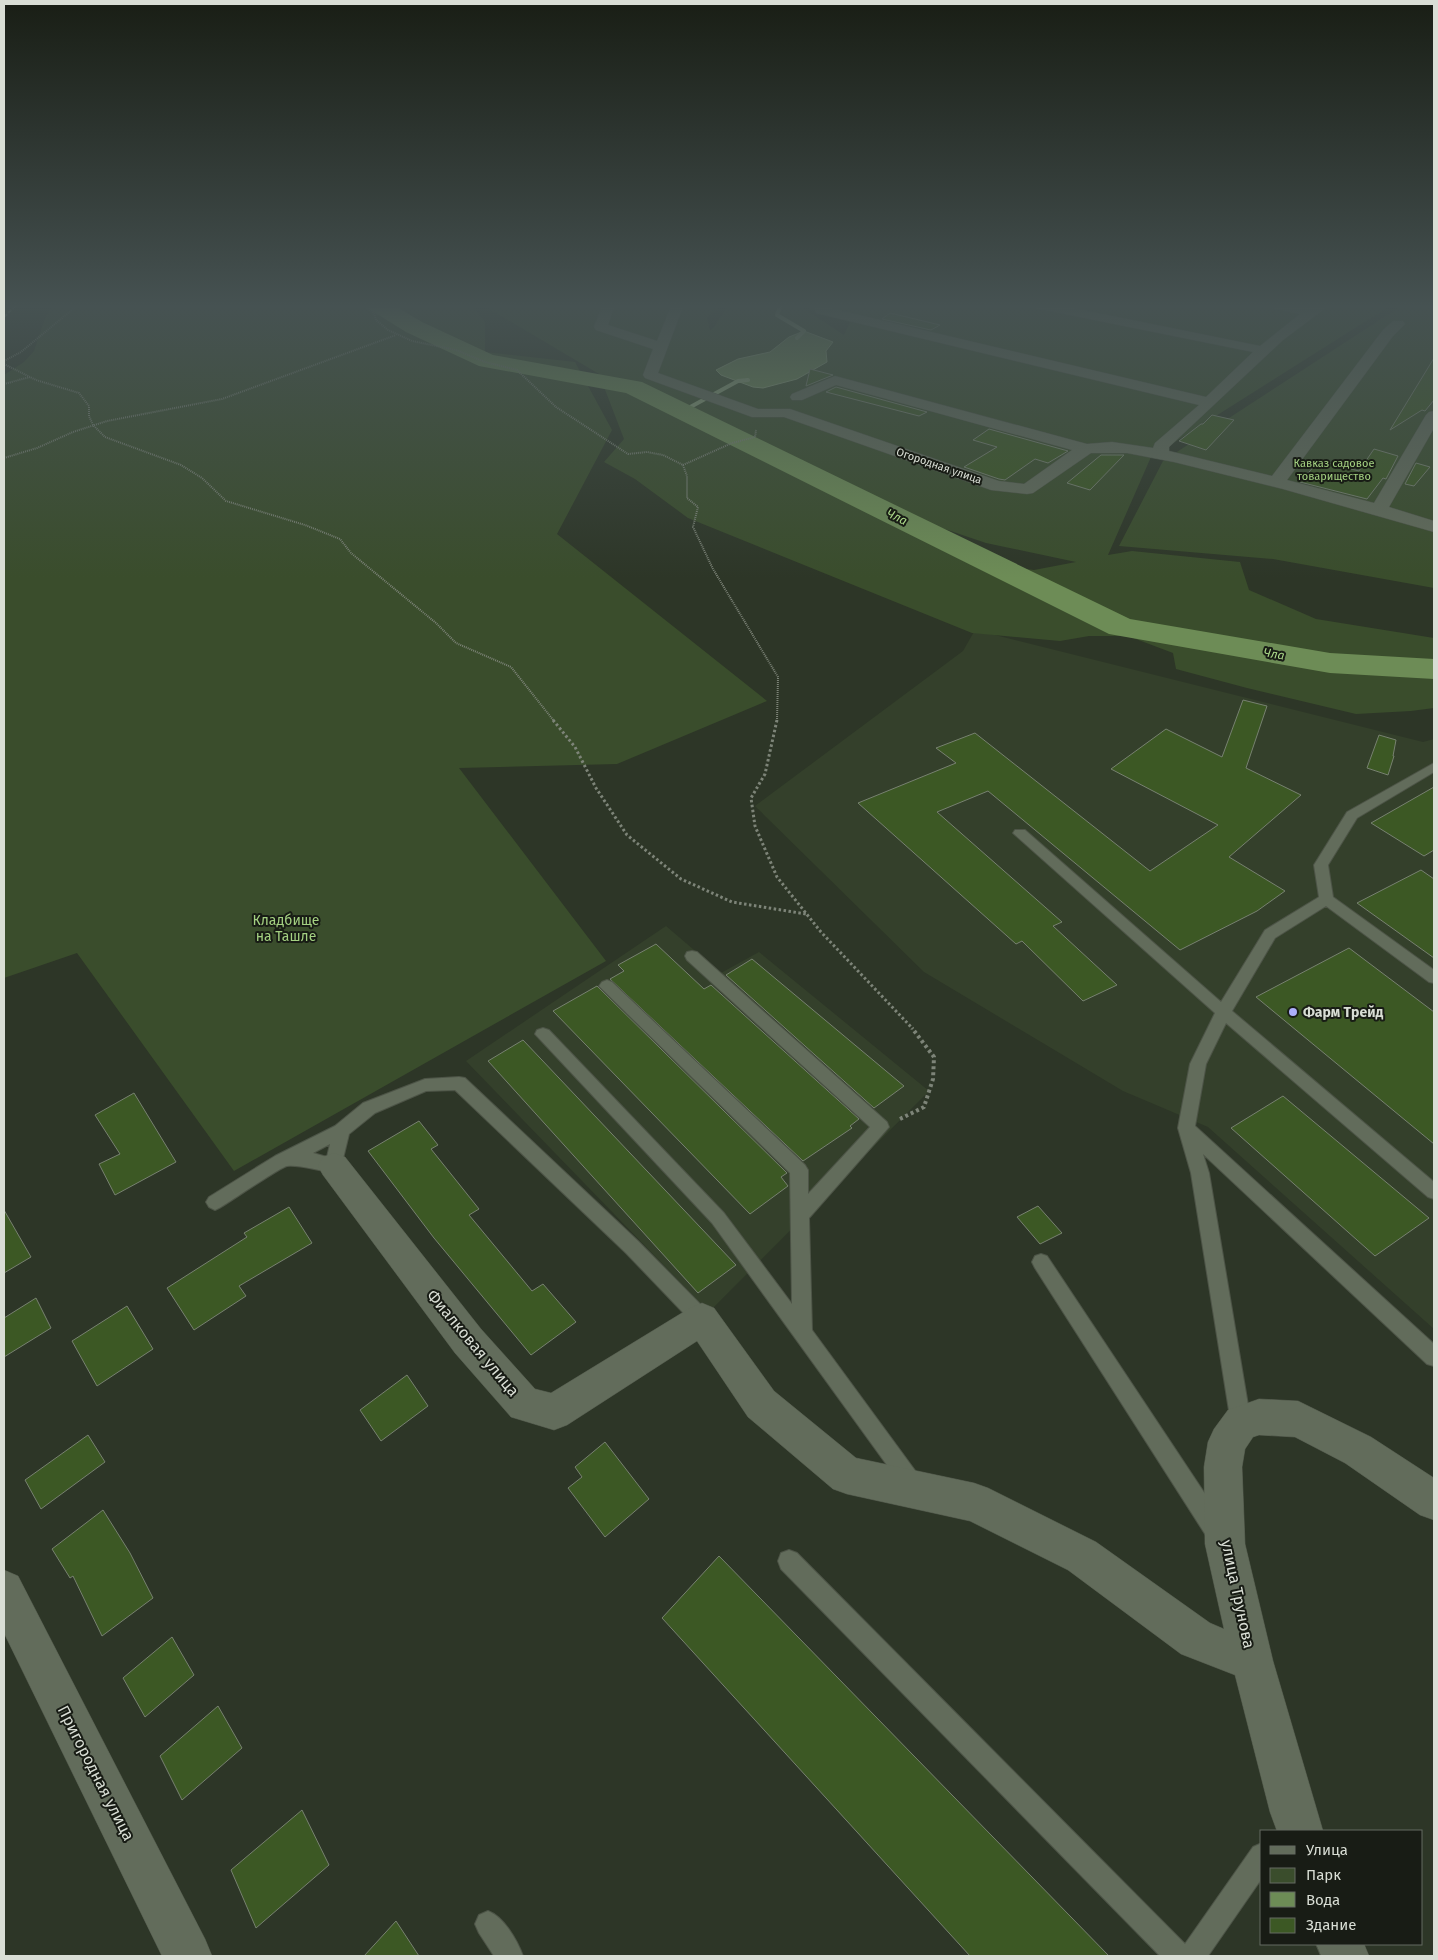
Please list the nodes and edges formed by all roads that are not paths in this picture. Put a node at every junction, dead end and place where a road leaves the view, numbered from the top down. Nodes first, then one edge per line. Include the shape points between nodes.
1 (706, 395) edge
2 (800, 395) edge
3 (891, 395) edge
4 (1183, 395) edge
5 (1216, 395) edge
6 (1341, 395) edge
7 (797, 397) dead end
8 (1208, 403) junction
9 (1434, 415) edge
10 (1086, 449) junction
11 (1161, 454) junction
12 (1278, 482) junction
13 (1379, 509) junction
14 (1434, 527) edge
15 (1434, 767) edge
16 (1020, 833) dead end
17 (1326, 899) junction
18 (692, 956) dead end
19 (1434, 978) edge
20 (607, 986) dead end
21 (1224, 1012) junction
22 (543, 1034) dead end
23 (1186, 1128) junction
24 (341, 1130) junction
25 (281, 1161) junction
26 (334, 1166) junction
27 (1434, 1192) edge
28 (215, 1202) dead end
29 (800, 1215) junction
30 (1041, 1262) dead end
31 (702, 1319) junction
32 (802, 1332) junction
33 (1434, 1356) edge
34 (1241, 1423) junction
35 (916, 1488) junction
36 (1434, 1501) edge
37 (1225, 1544) junction
38 (789, 1561) dead end
39 (4, 1590) edge
40 (1252, 1660) junction
41 (1291, 1825) edge
42 (1260, 1859) edge
43 (488, 1924) dead end
44 (188, 1956) edge
45 (510, 1956) edge
46 (1178, 1956) edge
47 (1192, 1956) edge

1 - 10 street, Огородная улица via 757,414 785,412 996,486 1028,489
2 - 7 street, Огородная улица
3 - 10 street, Огородная улица
4 - 8 street
5 - 8 street
6 - 12 street
8 - 11 street via 1161,446
9 - 13 street
10 - 11 street, Огородная улица via 1104,446
11 - 12 street, Огородная улица
12 - 13 street, Огородная улица
13 - 14 street, Огородная улица
15 - 17 lane via 1352,815 1321,865
16 - 21 lane
17 - 19 lane
17 - 21 lane via 1270,934
18 - 29 lane via 881,1128
20 - 29 lane via 800,1170
21 - 23 lane via 1198,1064
21 - 27 lane
22 - 32 lane via 718,1218
23 - 33 lane
23 - 34 lane via 1200,1173
24 - 25 lane
24 - 26 lane
24 - 31 lane via 369,1108 425,1085 460,1083 632,1247
25 - 26 lane via 308,1159
25 - 28 lane
26 - 31 street, Фиалковая улица via 468,1341 524,1404 554,1412
29 - 32 lane
30 - 37 lane
31 - 35 street via 761,1404 847,1474
32 - 35 lane
34 - 36 street via 1259,1416 1298,1419 1358,1450
34 - 37 street, улица Трунова via 1227,1442 1223,1467
35 - 40 street via 974,1502 1082,1556 1196,1639
37 - 40 street, улица Трунова
38 - 46 lane
39 - 44 street, Пригородная улица
40 - 41 street, улица Трунова
42 - 47 lane
43 - 45 lane

